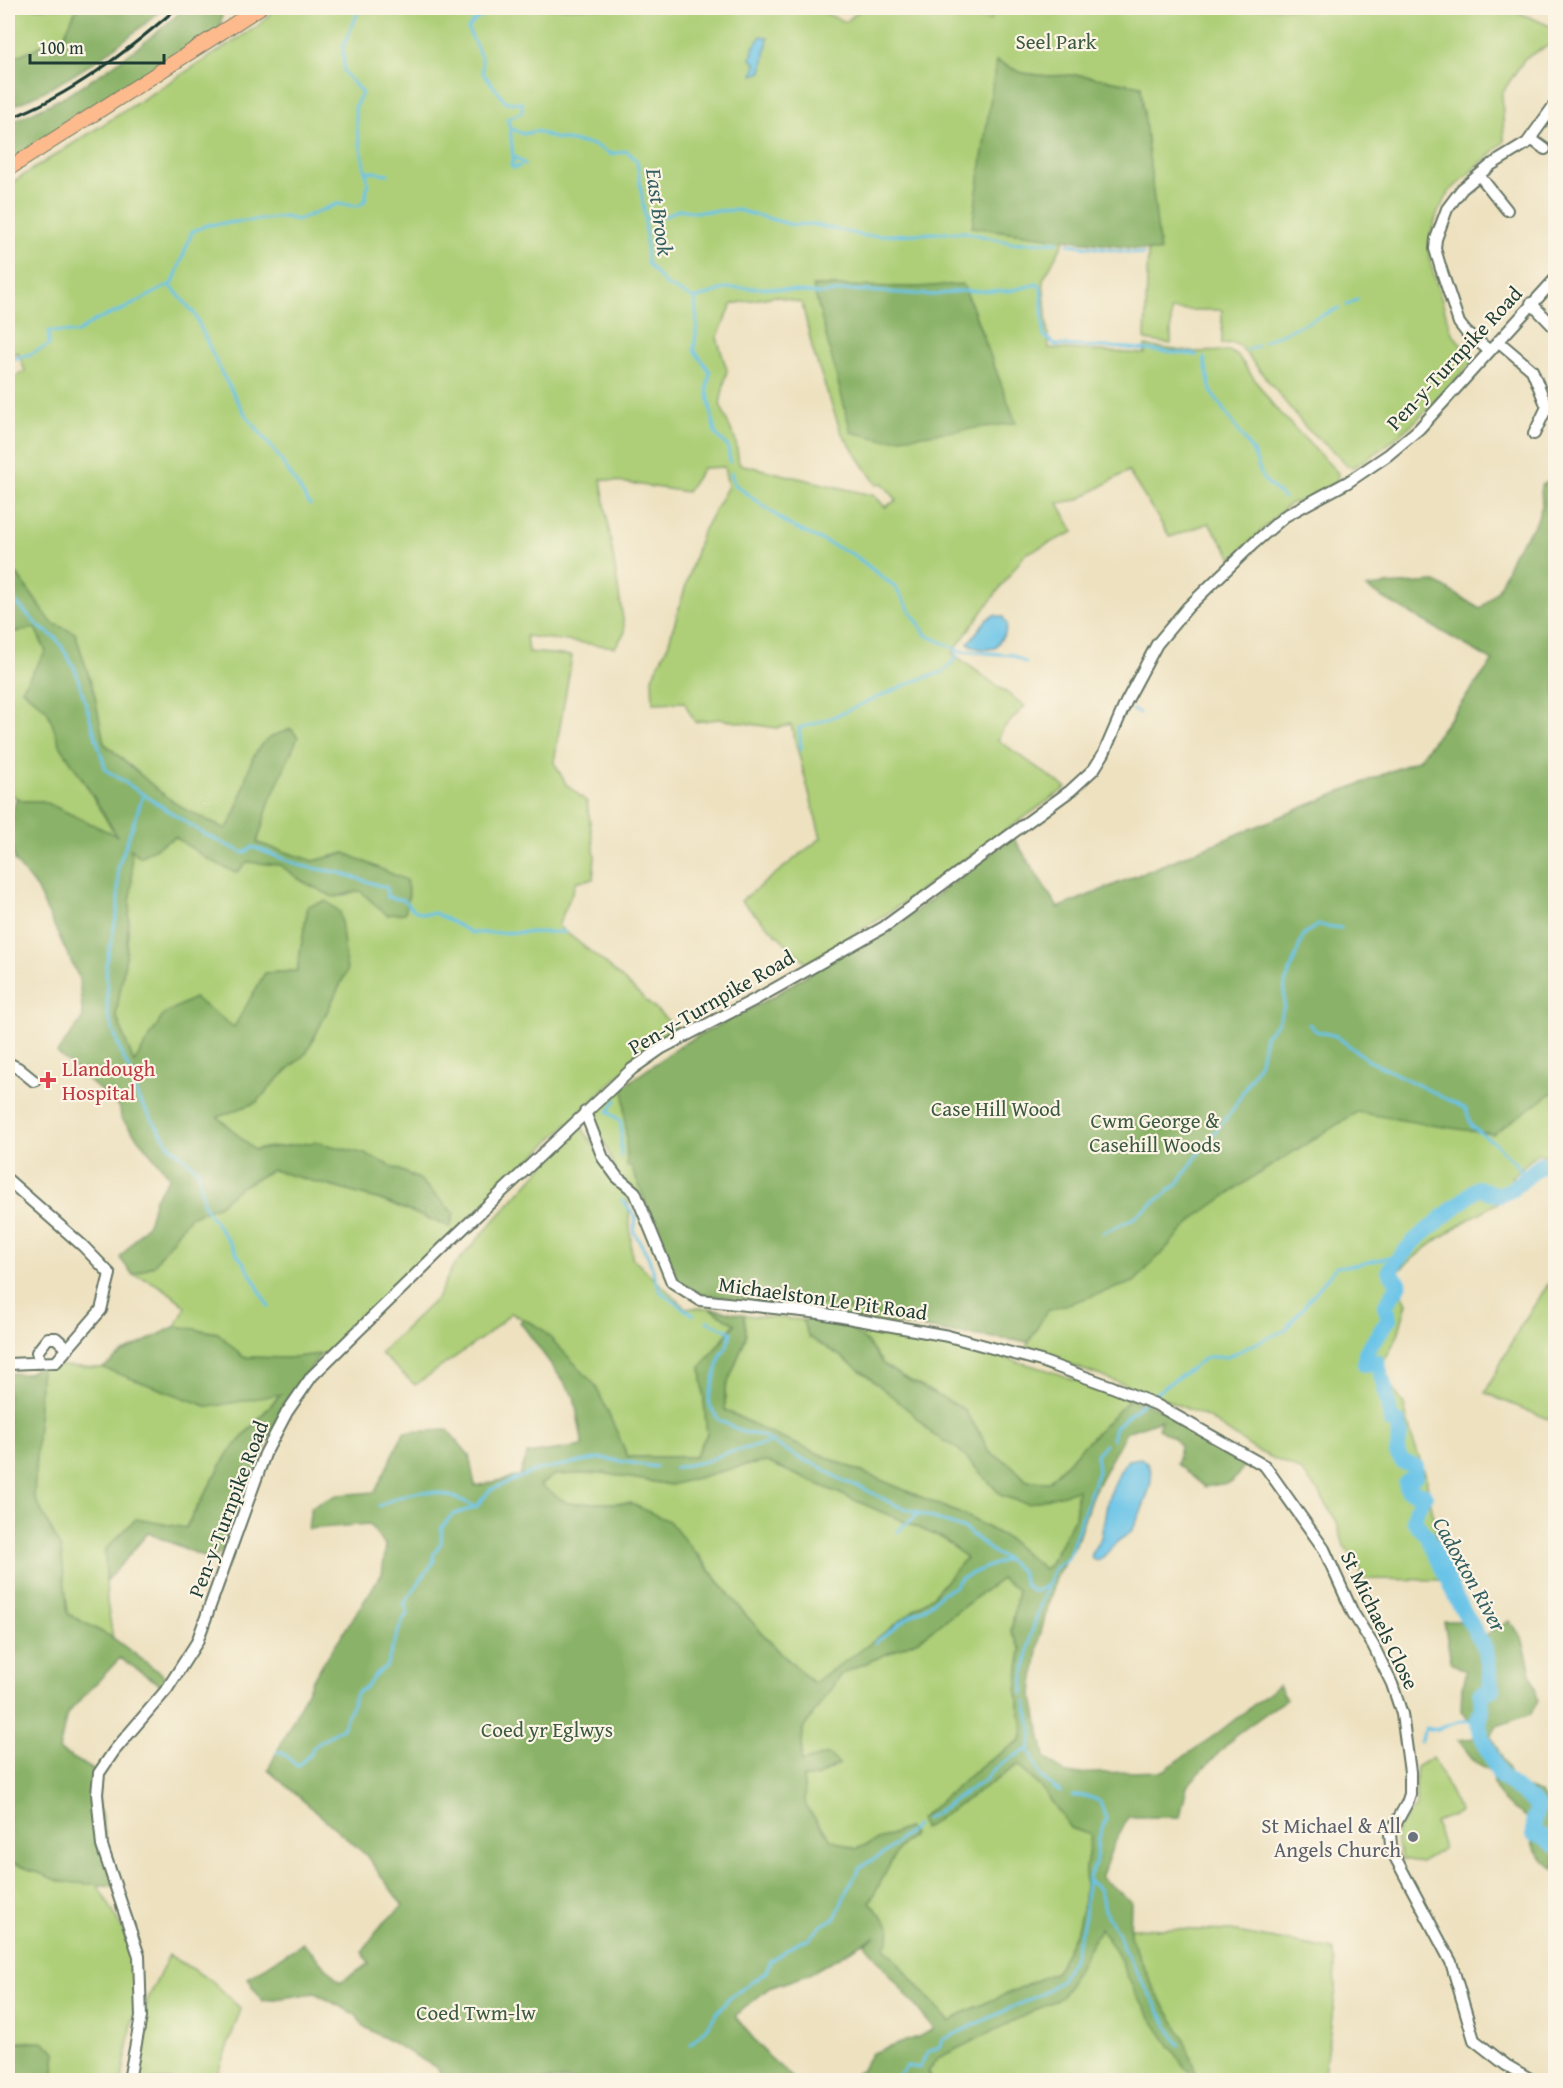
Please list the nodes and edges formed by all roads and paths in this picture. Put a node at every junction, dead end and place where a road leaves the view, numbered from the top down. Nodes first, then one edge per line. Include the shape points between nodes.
1 (259, 8) edge
2 (1552, 107) dead end
3 (1531, 139) junction
4 (1545, 149) dead end
5 (8, 169) edge
6 (1479, 175) junction
7 (1507, 210) dead end
8 (1556, 278) edge
9 (1531, 303) junction
10 (1556, 329) edge
11 (1498, 341) junction
12 (1490, 351) junction
13 (1551, 409) edge
14 (1534, 434) dead end
15 (8, 1063) edge
16 (34, 1081) dead end
17 (585, 1112) junction
18 (8, 1180) edge
19 (68, 1349) junction
20 (40, 1363) junction
21 (8, 1364) edge
22 (1155, 1404) joint
23 (129, 2080) edge
24 (1532, 2080) edge

1 - 5 main road
2 - 3 street
3 - 4 street
3 - 6 street
6 - 7 street
6 - 12 street via 1450,203 1435,244 1459,324
8 - 9 street, Pen-y-Turnpike Road
9 - 10 street
9 - 11 street, Pen-y-Turnpike Road
11 - 12 street, Pen-y-Turnpike Road
11 - 13 street via 1532,370
12 - 17 street, Pen-y-Turnpike Road via 1419,429 1389,455 1285,516 1188,607 1157,644 1094,769 1070,791 884,927 662,1048 632,1069
13 - 14 street
15 - 16 street
17 - 22 street, Michaelston Le Pit Road via 603,1158 616,1177 635,1192 672,1282 700,1300 820,1313 948,1336 1041,1361
17 - 23 street, Pen-y-Turnpike Road via 312,1376 265,1454 197,1642 166,1689 99,1773 102,1846 139,1956 141,2017
18 - 19 street via 110,1274 101,1310
19 - 20 street via 56,1362
19 - 20 street via 56,1338 48,1338 37,1352
20 - 21 street
22 - 24 street, St Michaels Close via 1265,1466 1324,1549 1392,1684 1402,1714 1410,1794 1392,1826 1390,1845 1451,1962 1474,2040

